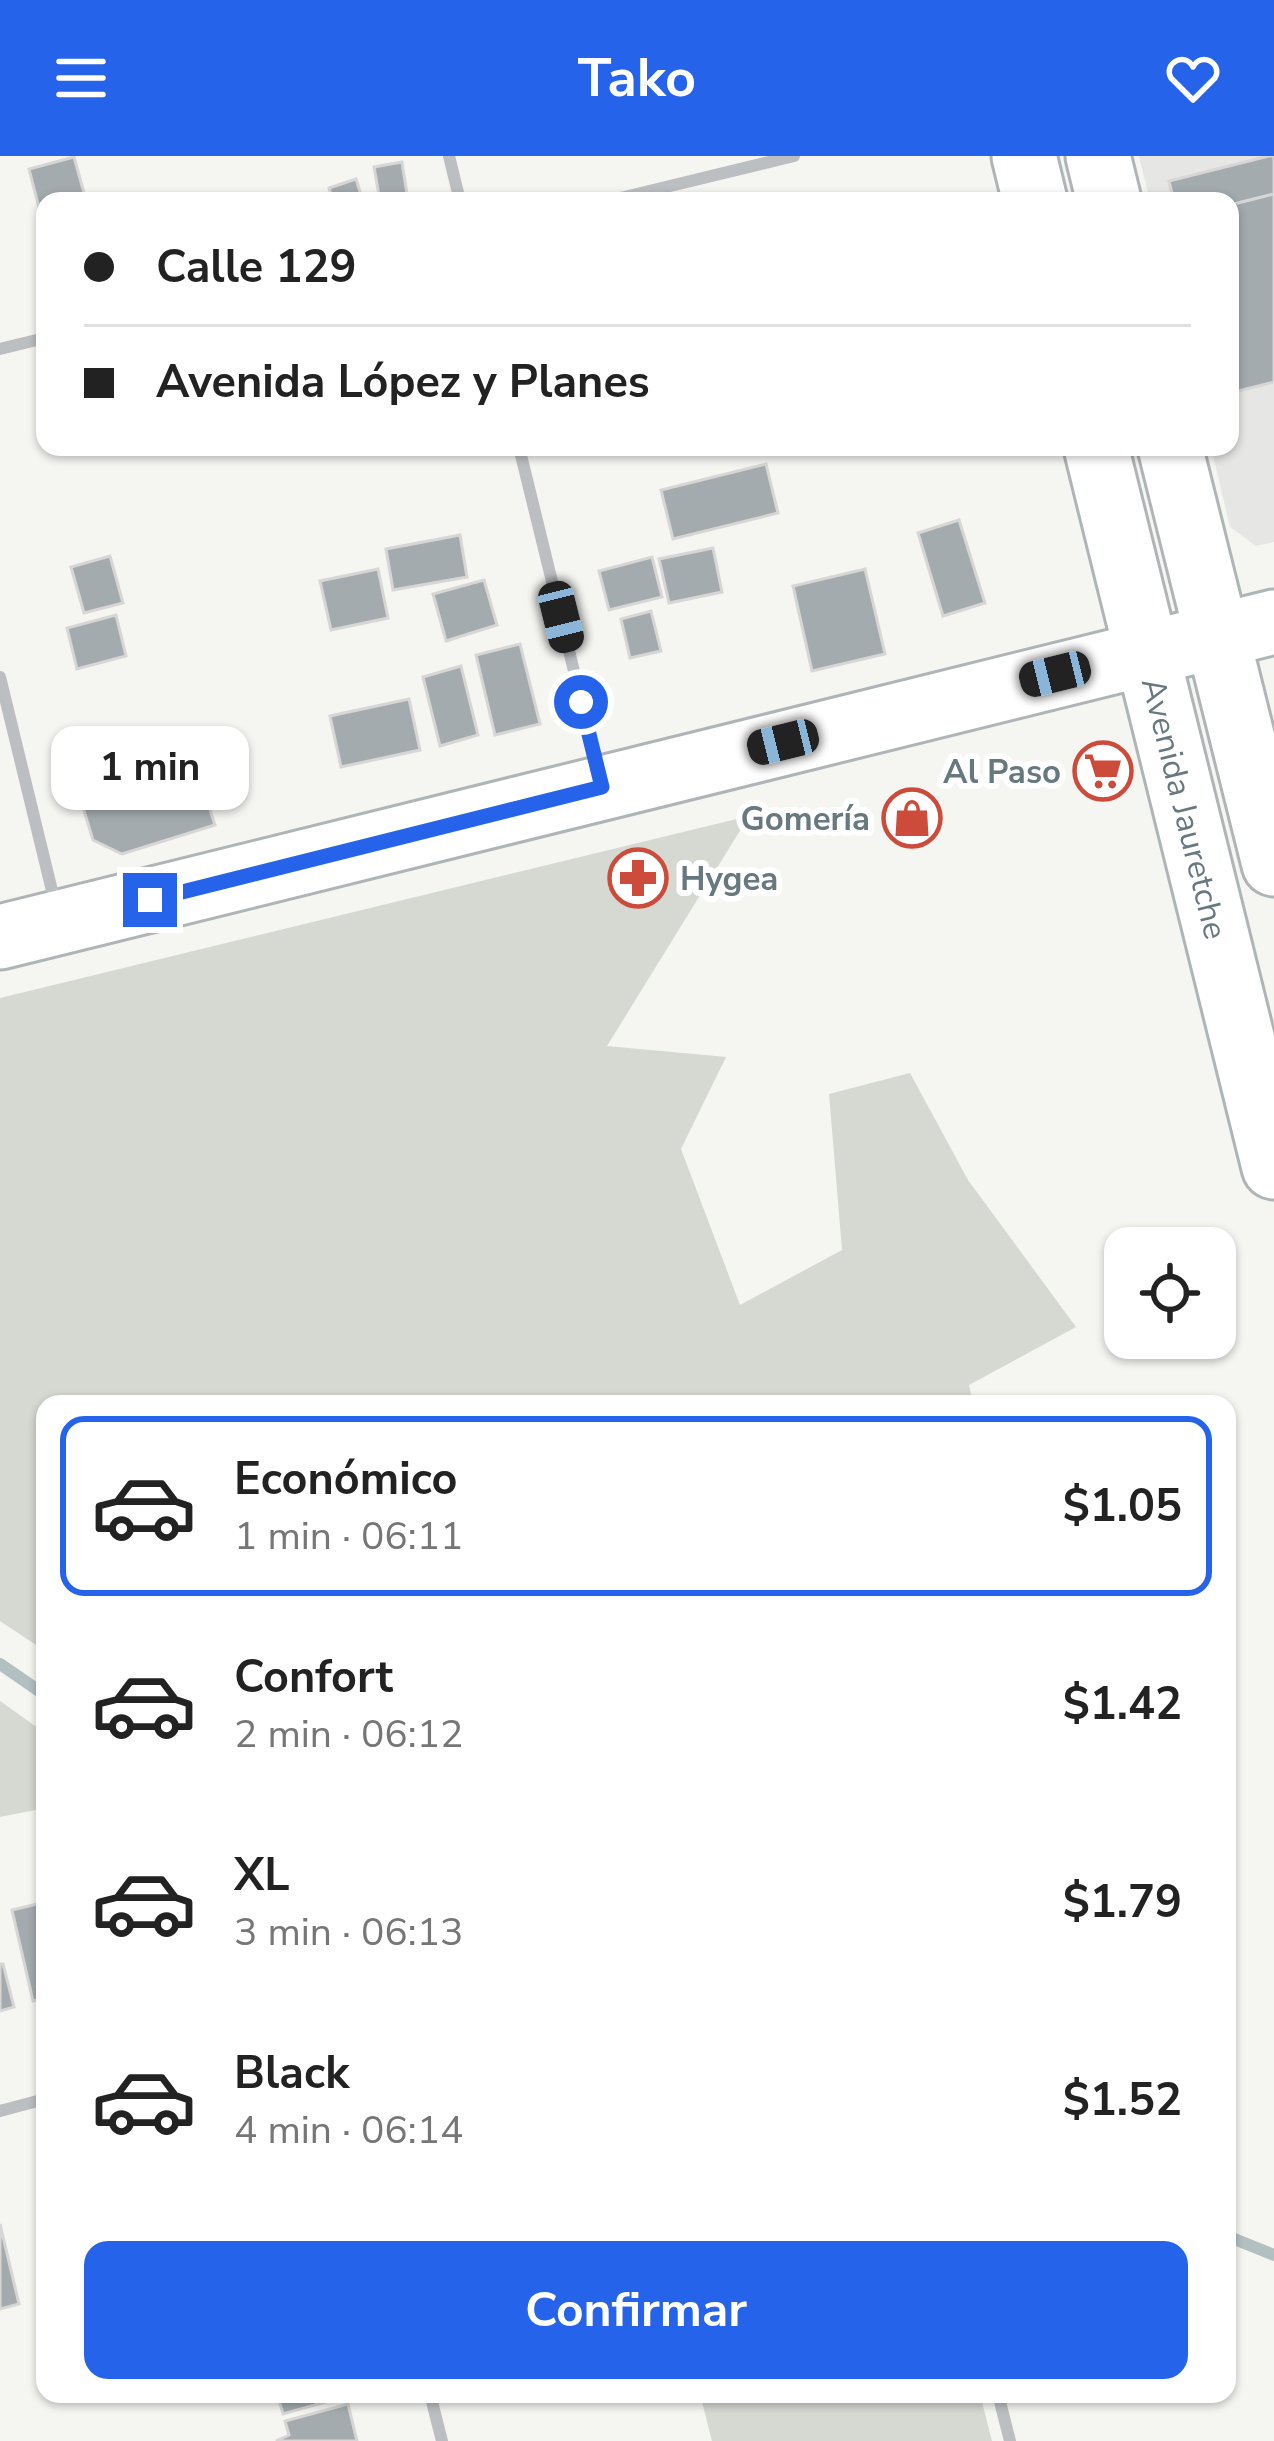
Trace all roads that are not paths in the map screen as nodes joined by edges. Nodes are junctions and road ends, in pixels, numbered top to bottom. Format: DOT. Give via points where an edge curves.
graph roads {
  1 [pos="449,156"];
  2 [pos="794,156"];
  3 [pos="1024,156"];
  4 [pos="1098,156"];
  5 [pos="458,192"];
  6 [pos="645,192"];
  7 [pos="1033,192"];
  8 [pos="1107,192"];
  9 [pos="36,340"];
  10 [pos="0,349"];
  11 [pos="521,456"];
  12 [pos="1098,456"];
  13 [pos="1174,456"];
  14 [pos="1246,628"];
  15 [pos="1146,651"];
  16 [pos="0,677"];
  17 [pos="602,787"];
  18 [pos="1274,864"];
  19 [pos="60,922"];
  20 [pos="0,937"];
  21 [pos="1274,1167"];
  22 [pos="36,2101"];
  23 [pos="0,2111"];
  24 [pos="432,2403"];
  25 [pos="1000,2403"];
  26 [pos="442,2441"];
  27 [pos="1010,2441"];
  1 -- 5 [label="street"];
  2 -- 6 [label="street"];
  3 -- 7 [label="main road"];
  4 -- 8 [label="main road"];
  9 -- 10 [label="street"];
  11 -- 17 [label="street"];
  12 -- 15 [label="main road, Avenida Jauretche"];
  13 -- 14 [label="main road"];
  14 -- 15 [label="main road"];
  14 -- 18 [label="main road"];
  15 -- 17 [label="main road"];
  15 -- 21 [label="main road, Avenida Jauretche"];
  16 -- 19 [label="street"];
  17 -- 19 [label="main road"];
  19 -- 20 [label="main road"];
  22 -- 23 [label="street"];
  24 -- 26 [label="street"];
  25 -- 27 [label="street"];
}
